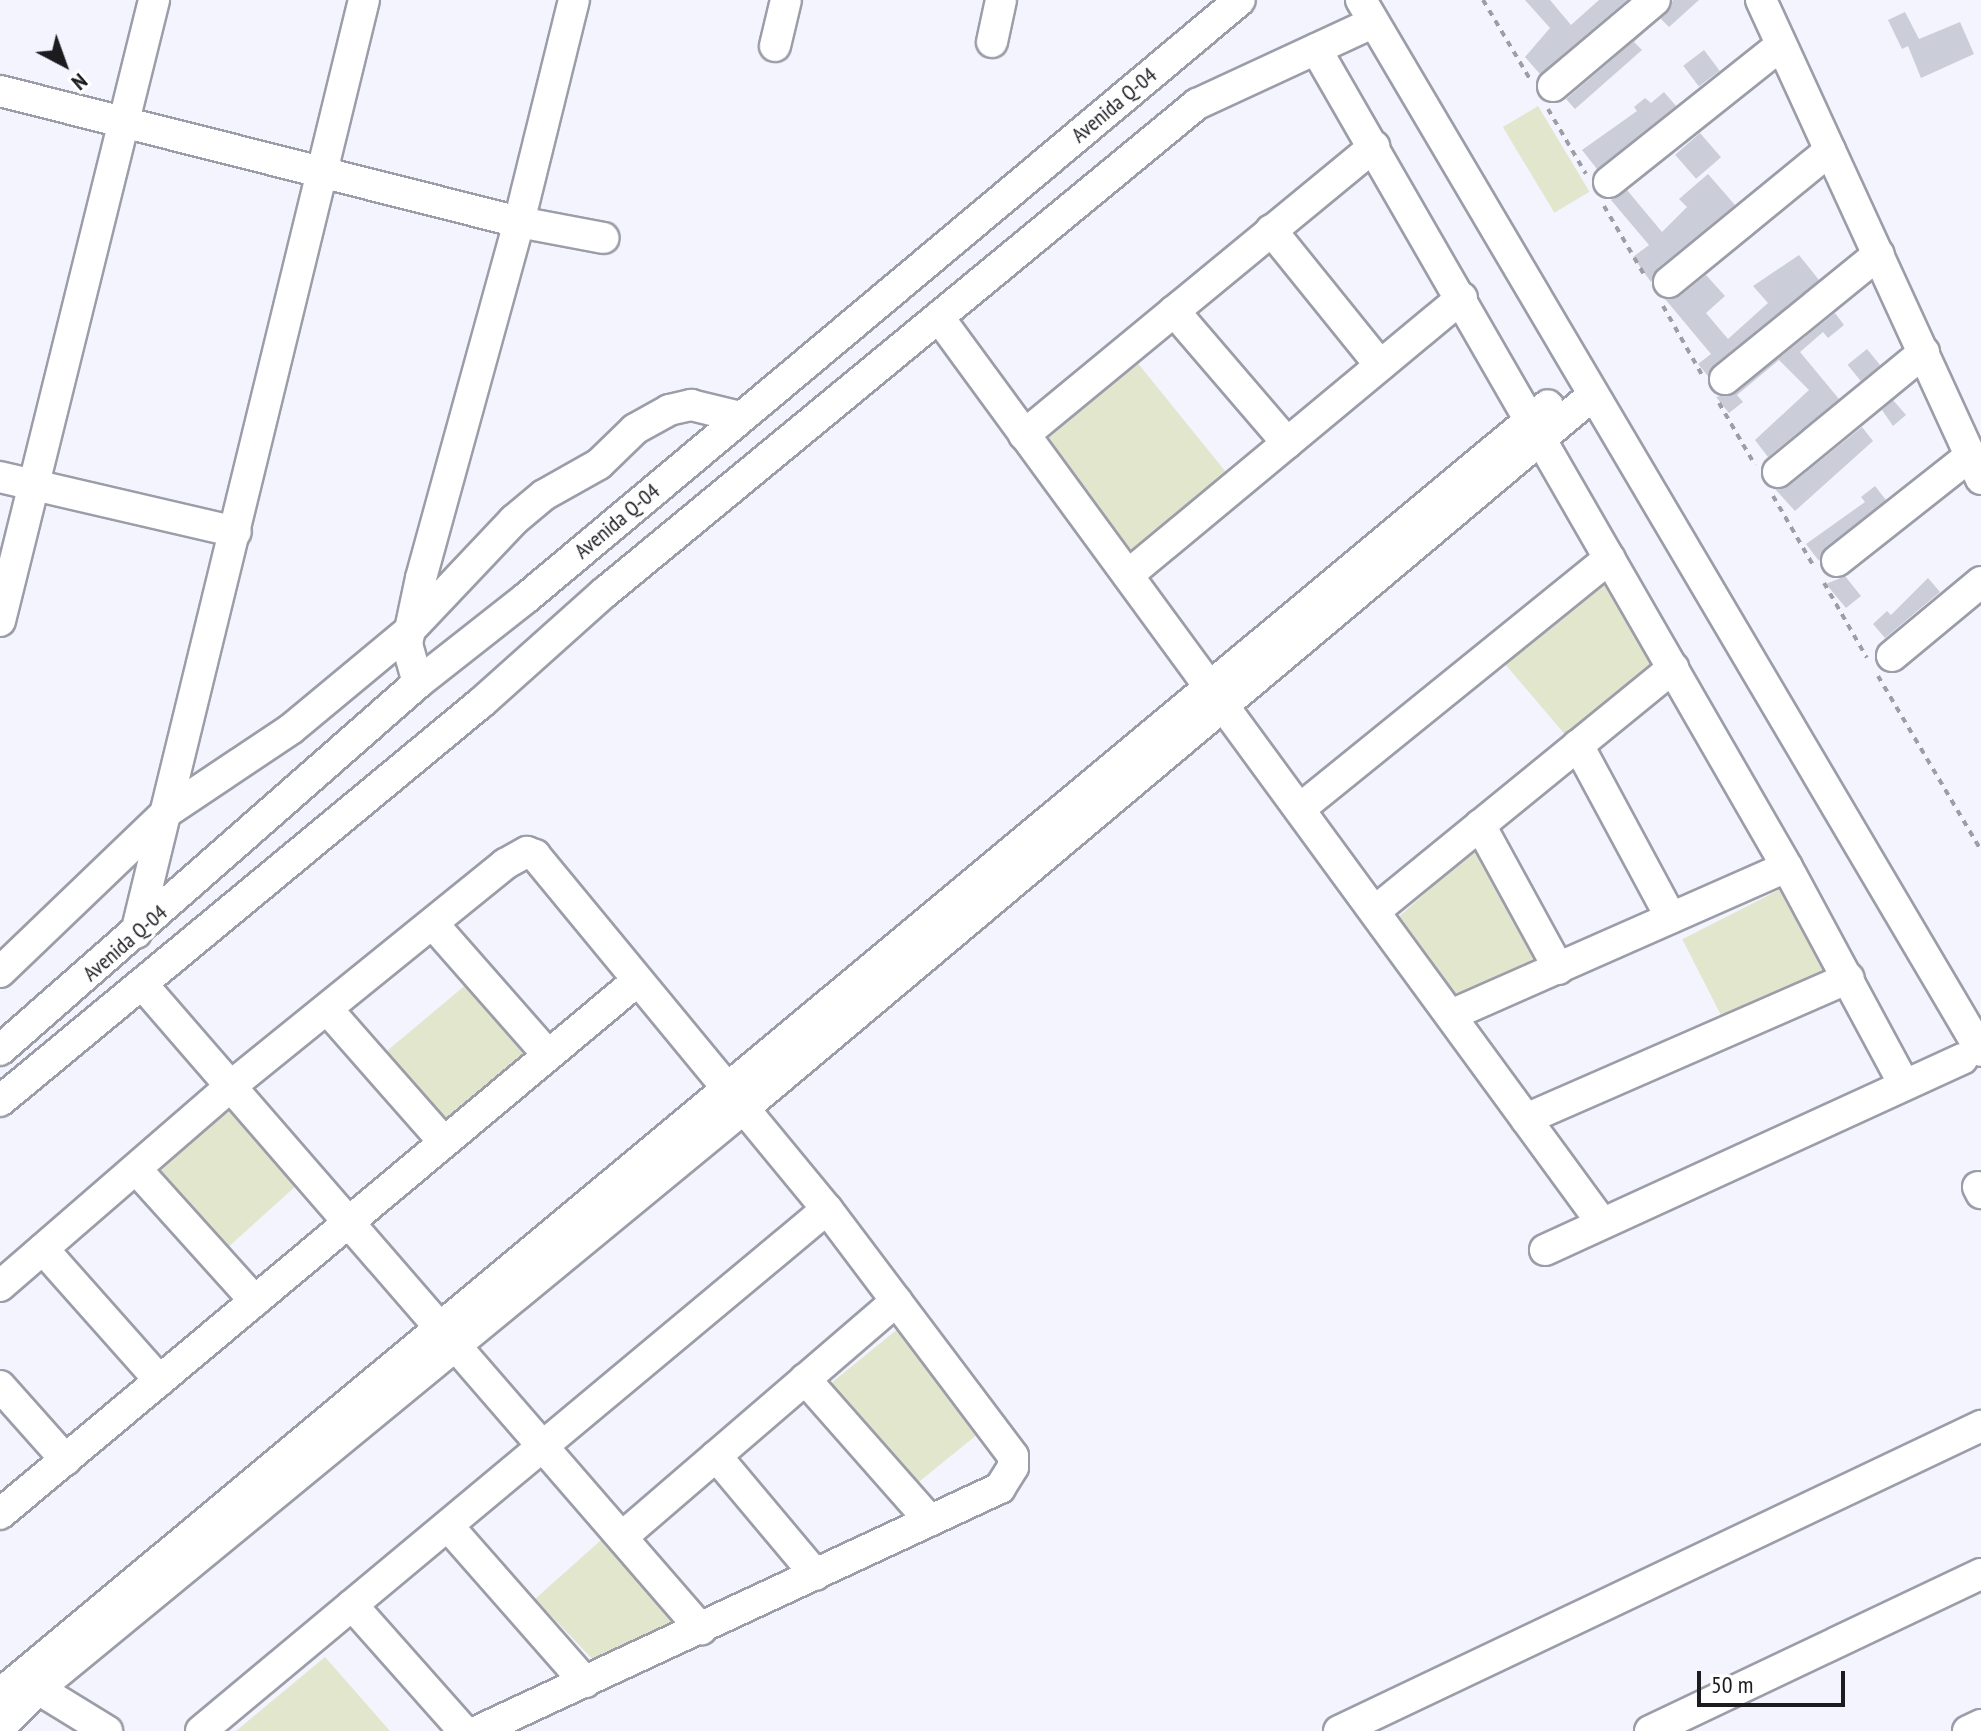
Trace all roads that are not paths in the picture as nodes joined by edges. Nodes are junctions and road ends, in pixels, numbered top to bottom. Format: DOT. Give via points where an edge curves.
graph roads {
  1 [pos="154,0"];
  2 [pos="364,0"];
  3 [pos="574,0"];
  4 [pos="786,0"];
  5 [pos="1001,0"];
  6 [pos="1240,0"];
  7 [pos="1655,0"];
  8 [pos="1761,0"];
  9 [pos="1364,13"];
  10 [pos="992,42"];
  11 [pos="1781,45"];
  12 [pos="775,46"];
  13 [pos="1316,49"];
  14 [pos="0,91"];
  15 [pos="1543,91"];
  16 [pos="124,122"];
  17 [pos="1374,146"];
  18 [pos="1830,150"];
  19 [pos="326,171"];
  20 [pos="1599,187"];
  21 [pos="519,222"];
  22 [pos="1271,230"];
  23 [pos="604,238"];
  24 [pos="1879,254"];
  25 [pos="1669,282"];
  26 [pos="1462,298"];
  27 [pos="1174,311"];
  28 [pos="940,319"];
  29 [pos="1924,352"];
  30 [pos="1380,365"];
  31 [pos="1725,379"];
  32 [pos="1581,391"];
  33 [pos="740,417"];
  34 [pos="1537,428"];
  35 [pos="1024,435"];
  36 [pos="1287,443"];
  37 [pos="1976,467"];
  38 [pos="1768,476"];
  39 [pos="0,477"];
  40 [pos="34,485"];
  41 [pos="236,532"];
  42 [pos="1610,558"];
  43 [pos="1837,561"];
  44 [pos="1128,575"];
  45 [pos="1981,582"];
  46 [pos="0,621"];
  47 [pos="409,631"];
  48 [pos="1892,656"];
  49 [pos="1673,668"];
  50 [pos="418,683"];
  51 [pos="1217,694"];
  52 [pos="1578,745"];
  53 [pos="1301,808"];
  54 [pos="167,812"];
  55 [pos="1480,825"];
  56 [pos="1787,867"];
  57 [pos="1375,911"];
  58 [pos="1671,918"];
  59 [pos="433,924"];
  60 [pos="136,933"];
  61 [pos="1559,969"];
  62 [pos="0,972"];
  63 [pos="1848,978"];
  64 [pos="637,981"];
  65 [pos="142,984"];
  66 [pos="328,1010"];
  67 [pos="1451,1015"];
  68 [pos="0,1050"];
  69 [pos="548,1055"];
  70 [pos="1971,1055"];
  71 [pos="1904,1084"];
  72 [pos="231,1086"];
  73 [pos="734,1098"];
  74 [pos="0,1101"];
  75 [pos="1526,1119"];
  76 [pos="443,1141"];
  77 [pos="137,1170"];
  78 [pos="827,1209"];
  79 [pos="348,1219"];
  80 [pos="1602,1223"];
  81 [pos="43,1249"];
  82 [pos="1545,1250"];
  83 [pos="0,1286"];
  84 [pos="255,1301"];
  85 [pos="896,1301"];
  86 [pos="449,1334"];
  87 [pos="805,1379"];
  88 [pos="160,1381"];
  89 [pos="0,1386"];
  90 [pos="1981,1426"];
  91 [pos="544,1445"];
  92 [pos="716,1456"];
  93 [pos="66,1460"];
  94 [pos="0,1514"];
  95 [pos="930,1521"];
  96 [pos="448,1526"];
  97 [pos="622,1537"];
  98 [pos="1981,1574"];
  99 [pos="816,1575"];
  100 [pos="352,1605"];
  101 [pos="701,1629"];
  102 [pos="14,1681"];
  103 [pos="585,1682"];
  104 [pos="1981,1725"];
  105 [pos="0,1727"];
  106 [pos="107,1731"];
  107 [pos="201,1731"];
  108 [pos="464,1731"];
  109 [pos="478,1731"];
  110 [pos="1339,1731"];
  111 [pos="1650,1731"];
  112 [pos="1968,1731"];
  1 -- 16 [label="street"];
  2 -- 19 [label="street"];
  3 -- 21 [label="street"];
  4 -- 12 [label="street"];
  5 -- 10 [label="street"];
  6 -- 33 [label="street, Avenida Q-04"];
  7 -- 15 [label="street"];
  8 -- 11 [label="street"];
  9 -- 13 [label="street"];
  9 -- 70 [label="street"];
  11 -- 18 [label="street"];
  11 -- 20 [label="street"];
  13 -- 17 [label="street"];
  13 -- 28 [label="street" via="1197,104"];
  14 -- 16 [label="street"];
  16 -- 19 [label="street"];
  16 -- 40 [label="street"];
  17 -- 22 [label="street"];
  17 -- 26 [label="street"];
  18 -- 24 [label="street"];
  18 -- 25 [label="street"];
  19 -- 21 [label="street"];
  19 -- 41 [label="street"];
  21 -- 23 [label="street"];
  21 -- 47 [label="street"];
  22 -- 27 [label="street"];
  22 -- 30 [label="street"];
  24 -- 29 [label="street"];
  24 -- 31 [label="street"];
  26 -- 30 [label="street"];
  26 -- 34 [label="street"];
  27 -- 35 [label="street"];
  27 -- 36 [label="street"];
  28 -- 35 [label="street"];
  28 -- 65 [label="street" via="604,593 471,711"];
  29 -- 37 [label="street"];
  29 -- 38 [label="street"];
  30 -- 36 [label="street"];
  32 -- 34 [label="street"];
  33 -- 47 [label="street" via="691,405 635,429 599,464 514,520"];
  33 -- 50 [label="street, Avenida Q-04"];
  34 -- 42 [label="street"];
  34 -- 51 [label="street"];
  35 -- 44 [label="street"];
  36 -- 44 [label="street"];
  37 -- 43 [label="street"];
  39 -- 40 [label="street"];
  40 -- 41 [label="street"];
  40 -- 46 [label="street"];
  41 -- 54 [label="street"];
  42 -- 49 [label="street"];
  42 -- 53 [label="street"];
  44 -- 51 [label="street"];
  45 -- 48 [label="street"];
  47 -- 50 [label="street" via="409,664"];
  47 -- 54 [label="street" via="291,729"];
  49 -- 52 [label="street"];
  49 -- 56 [label="street"];
  50 -- 60 [label="street, Avenida Q-04"];
  51 -- 53 [label="street"];
  51 -- 73 [label="street" via="1131,779 839,1022"];
  52 -- 55 [label="street"];
  52 -- 58 [label="street"];
  53 -- 57 [label="street"];
  54 -- 60 [label="street"];
  54 -- 62 [label="street"];
  55 -- 57 [label="street"];
  55 -- 61 [label="street"];
  56 -- 58 [label="street"];
  56 -- 63 [label="street"];
  57 -- 67 [label="street"];
  58 -- 61 [label="street"];
  59 -- 64 [label="street" via="527,852"];
  59 -- 66 [label="street"];
  59 -- 69 [label="street"];
  60 -- 68 [label="street, Avenida Q-04"];
  61 -- 67 [label="street"];
  63 -- 71 [label="street"];
  63 -- 75 [label="street"];
  64 -- 69 [label="street"];
  64 -- 73 [label="street"];
  65 -- 72 [label="street"];
  65 -- 74 [label="street"];
  66 -- 72 [label="street"];
  66 -- 76 [label="street"];
  67 -- 75 [label="street"];
  69 -- 76 [label="street"];
  70 -- 71 [label="street"];
  71 -- 80 [label="street"];
  72 -- 77 [label="street"];
  72 -- 79 [label="street"];
  73 -- 78 [label="street"];
  73 -- 86 [label="street"];
  75 -- 80 [label="street"];
  76 -- 79 [label="street"];
  77 -- 81 [label="street"];
  77 -- 84 [label="street"];
  78 -- 85 [label="street"];
  78 -- 91 [label="street"];
  79 -- 84 [label="street"];
  79 -- 86 [label="street"];
  80 -- 82 [label="street"];
  81 -- 83 [label="street"];
  81 -- 88 [label="street"];
  84 -- 88 [label="street"];
  85 -- 87 [label="street"];
  85 -- 95 [label="street" via="1013,1456 1013,1467 1000,1488"];
  86 -- 91 [label="street"];
  86 -- 102 [label="street"];
  87 -- 92 [label="street"];
  87 -- 95 [label="street"];
  88 -- 93 [label="street"];
  89 -- 93 [label="street"];
  90 -- 110 [label="street"];
  91 -- 96 [label="street"];
  91 -- 97 [label="street"];
  92 -- 97 [label="street"];
  92 -- 99 [label="street"];
  93 -- 94 [label="street"];
  95 -- 99 [label="street"];
  96 -- 100 [label="street"];
  96 -- 103 [label="street"];
  97 -- 101 [label="street"];
  98 -- 111 [label="street"];
  99 -- 101 [label="street"];
  100 -- 107 [label="street"];
  100 -- 108 [label="street"];
  101 -- 103 [label="street"];
  102 -- 105 [label="street"];
  102 -- 106 [label="street"];
  103 -- 109 [label="street"];
  104 -- 112 [label="street"];
}
